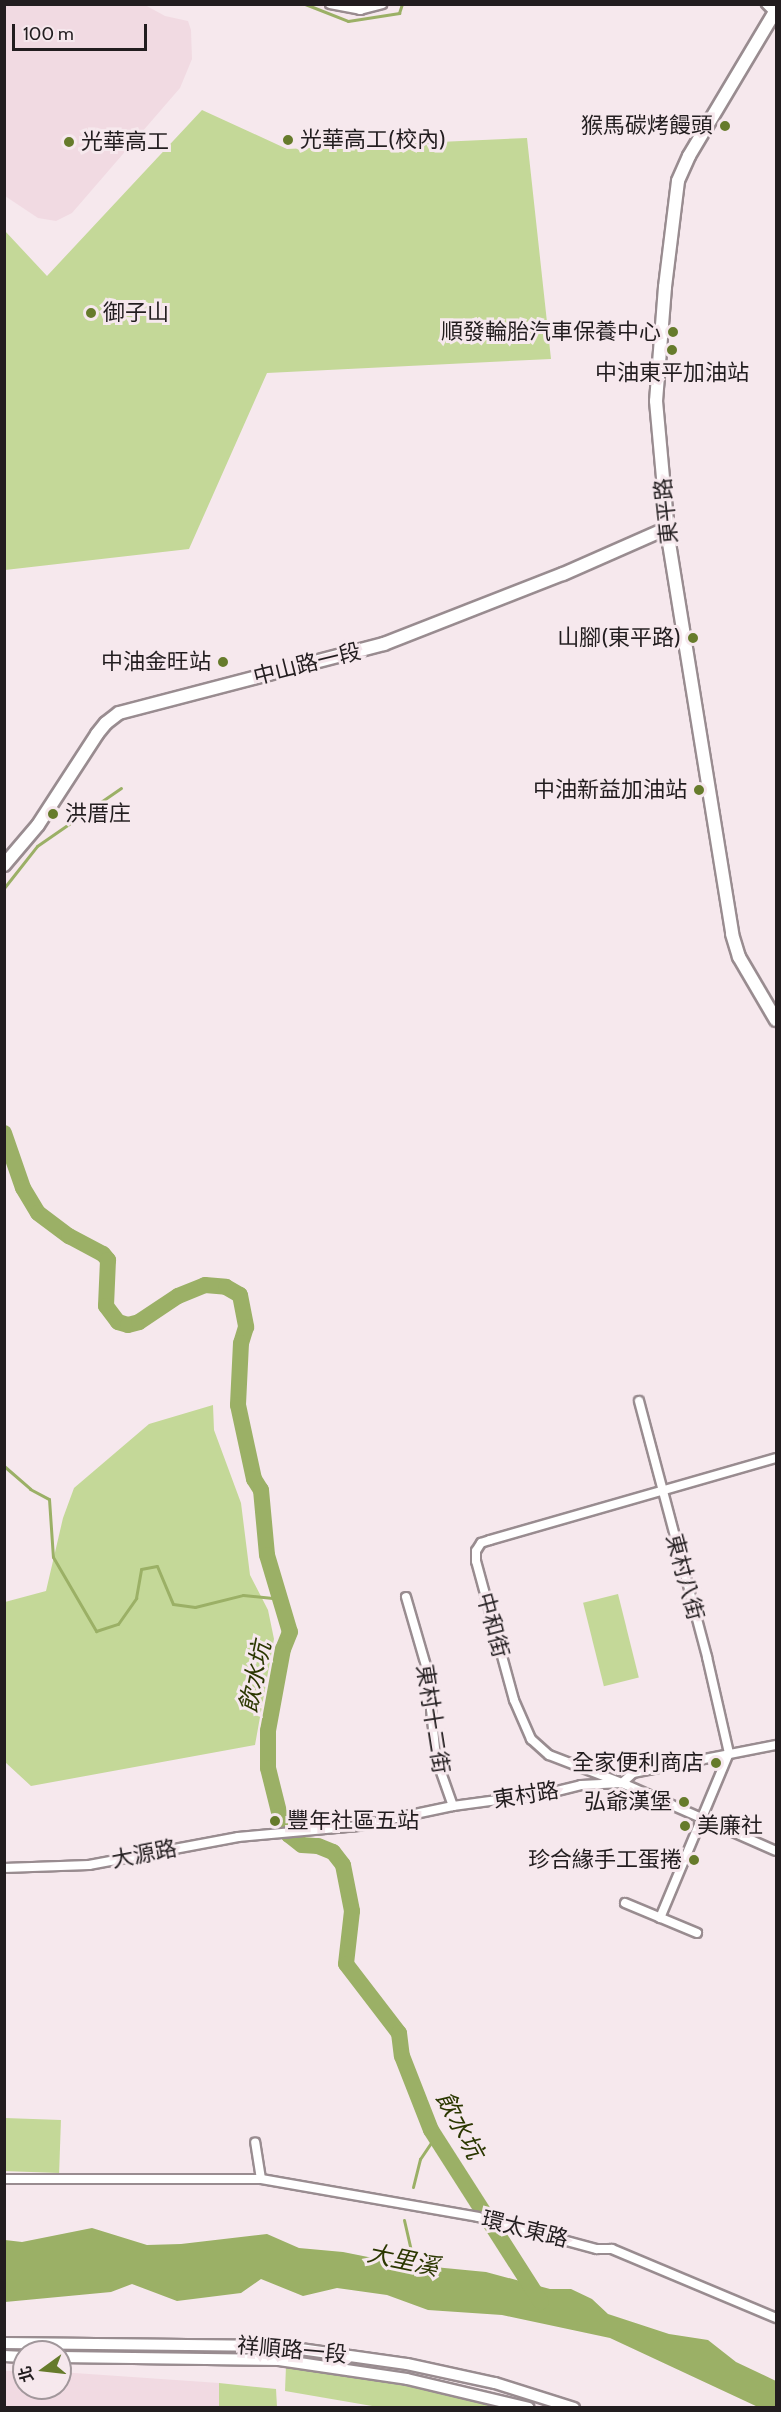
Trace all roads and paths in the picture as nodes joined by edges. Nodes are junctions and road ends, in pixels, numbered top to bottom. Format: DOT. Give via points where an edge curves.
graph roads {
  1 [pos="330,4"];
  2 [pos="382,4"];
  3 [pos="773,10"];
  4 [pos="668,528"];
  5 [pos="4,865"];
  6 [pos="777,1020"];
  7 [pos="639,1401"];
  8 [pos="777,1458"];
  9 [pos="662,1491"];
  10 [pos="406,1597"];
  11 [pos="777,1744"];
  12 [pos="729,1753"];
  13 [pos="622,1783"];
  14 [pos="453,1806"];
  15 [pos="702,1820"];
  16 [pos="308,1832"];
  17 [pos="777,1851"];
  18 [pos="4,1868"];
  19 [pos="625,1903"];
  20 [pos="660,1918"];
  21 [pos="697,1933"];
  22 [pos="255,2142"];
  23 [pos="261,2179"];
  24 [pos="4,2180"];
  25 [pos="777,2318"];
  26 [pos="4,2343"];
  27 [pos="72,2357"];
  28 [pos="528,2408"];
  29 [pos="573,2408"];
  1 -- 2 [label="street" via="360,10"];
  3 -- 4 [label="main road, 東平路" via="689,156 675,192 656,392"];
  4 -- 5 [label="main road, 中山路一段" via="384,645 119,713 97,734 38,825"];
  4 -- 6 [label="main road, 東平路" via="732,934 739,957"];
  7 -- 9 [label="street, 東村八街"];
  8 -- 9 [label="street, 中和街"];
  9 -- 12 [label="street, 東村八街"];
  9 -- 13 [label="street, 中和街" via="490,1539 476,1551 514,1700 531,1739 549,1755"];
  10 -- 14 [label="street, 東村十二街" via="431,1683 436,1758"];
  11 -- 12 [label="street, 東村路"];
  12 -- 13 [label="street, 東村路" via="633,1773"];
  12 -- 15 [label="street"];
  13 -- 14 [label="street, 東村路" via="581,1785"];
  13 -- 15 [label="street, 中和街"];
  14 -- 16 [label="street, 東村路"];
  15 -- 17 [label="street, 中和街"];
  15 -- 20 [label="street"];
  16 -- 18 [label="street, 大源路" via="238,1837 89,1864"];
  19 -- 20 [label="street"];
  20 -- 21 [label="street"];
  22 -- 23 [label="street"];
  23 -- 24 [label="street, 環太東路"];
  23 -- 25 [label="street, 環太東路" via="478,2217 597,2249 612,2249"];
  26 -- 29 [label="street, 祥順路一段" via="279,2346 411,2365 495,2383"];
  27 -- 28 [label="street, 祥順路一段" via="279,2360 407,2379"];
}
